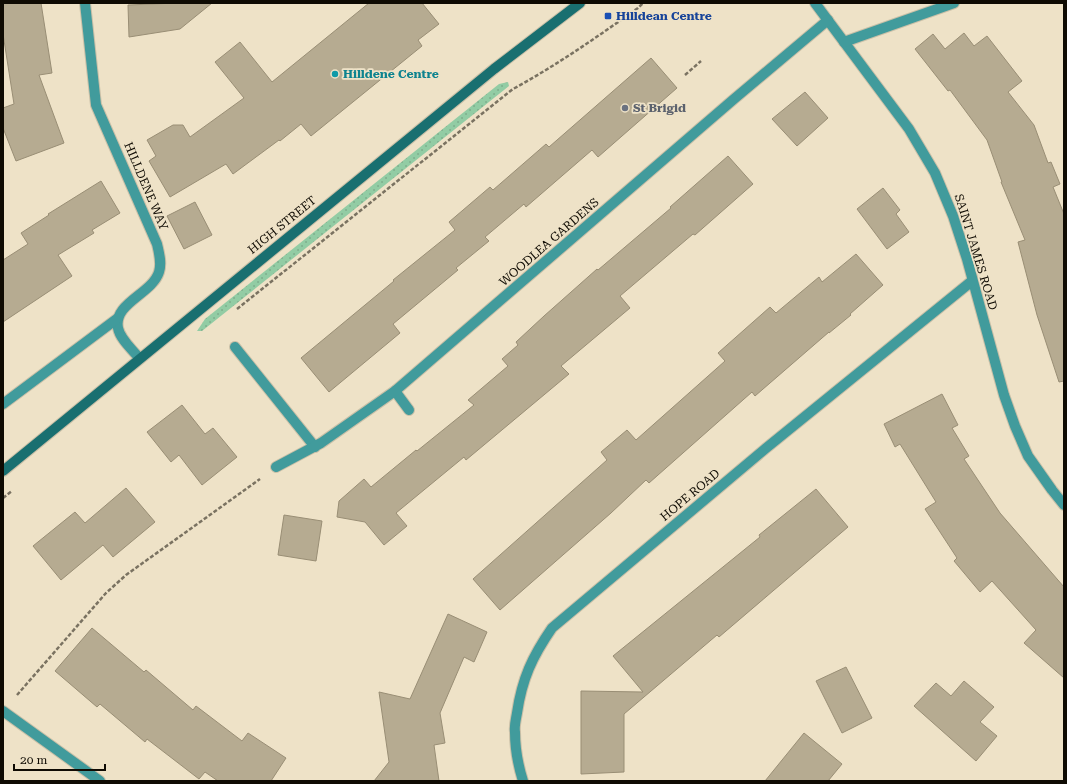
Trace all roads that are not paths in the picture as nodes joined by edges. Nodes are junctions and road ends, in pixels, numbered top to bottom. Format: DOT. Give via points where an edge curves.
graph roads {
  1 [pos="84,3"];
  2 [pos="580,3"];
  3 [pos="815,3"];
  4 [pos="954,3"];
  5 [pos="828,20"];
  6 [pos="844,42"];
  7 [pos="972,281"];
  8 [pos="118,318"];
  9 [pos="236,347"];
  10 [pos="139,358"];
  11 [pos="395,391"];
  12 [pos="3,404"];
  13 [pos="409,410"];
  14 [pos="315,447"];
  15 [pos="276,467"];
  16 [pos="3,471"];
  17 [pos="1064,505"];
  18 [pos="3,711"];
  19 [pos="100,781"];
  20 [pos="522,781"];
  1 -- 8 [label="street, HILLDENE WAY" via="96,105 157,244 160,257 156,280 122,310"];
  2 -- 10 [label="main road, HIGH STREET" via="494,69"];
  3 -- 5 [label="street, SAINT JAMES ROAD"];
  4 -- 6 [label="street"];
  5 -- 6 [label="street, SAINT JAMES ROAD"];
  5 -- 11 [label="street, WOODLEA GARDENS"];
  6 -- 7 [label="street, SAINT JAMES ROAD" via="910,129 935,173 953,216"];
  7 -- 17 [label="street, SAINT JAMES ROAD" via="1004,395 1028,456"];
  7 -- 20 [label="street, HOPE ROAD" via="765,449 552,628 538,648 519,698 514,731"];
  8 -- 10 [label="street" via="122,337"];
  8 -- 12 [label="street, HILLDENE WAY"];
  9 -- 14 [label="street"];
  10 -- 16 [label="main road, HIGH STREET"];
  11 -- 13 [label="street"];
  11 -- 14 [label="street, WOODLEA GARDENS"];
  14 -- 15 [label="street, WOODLEA GARDENS"];
  18 -- 19 [label="street"];
}
